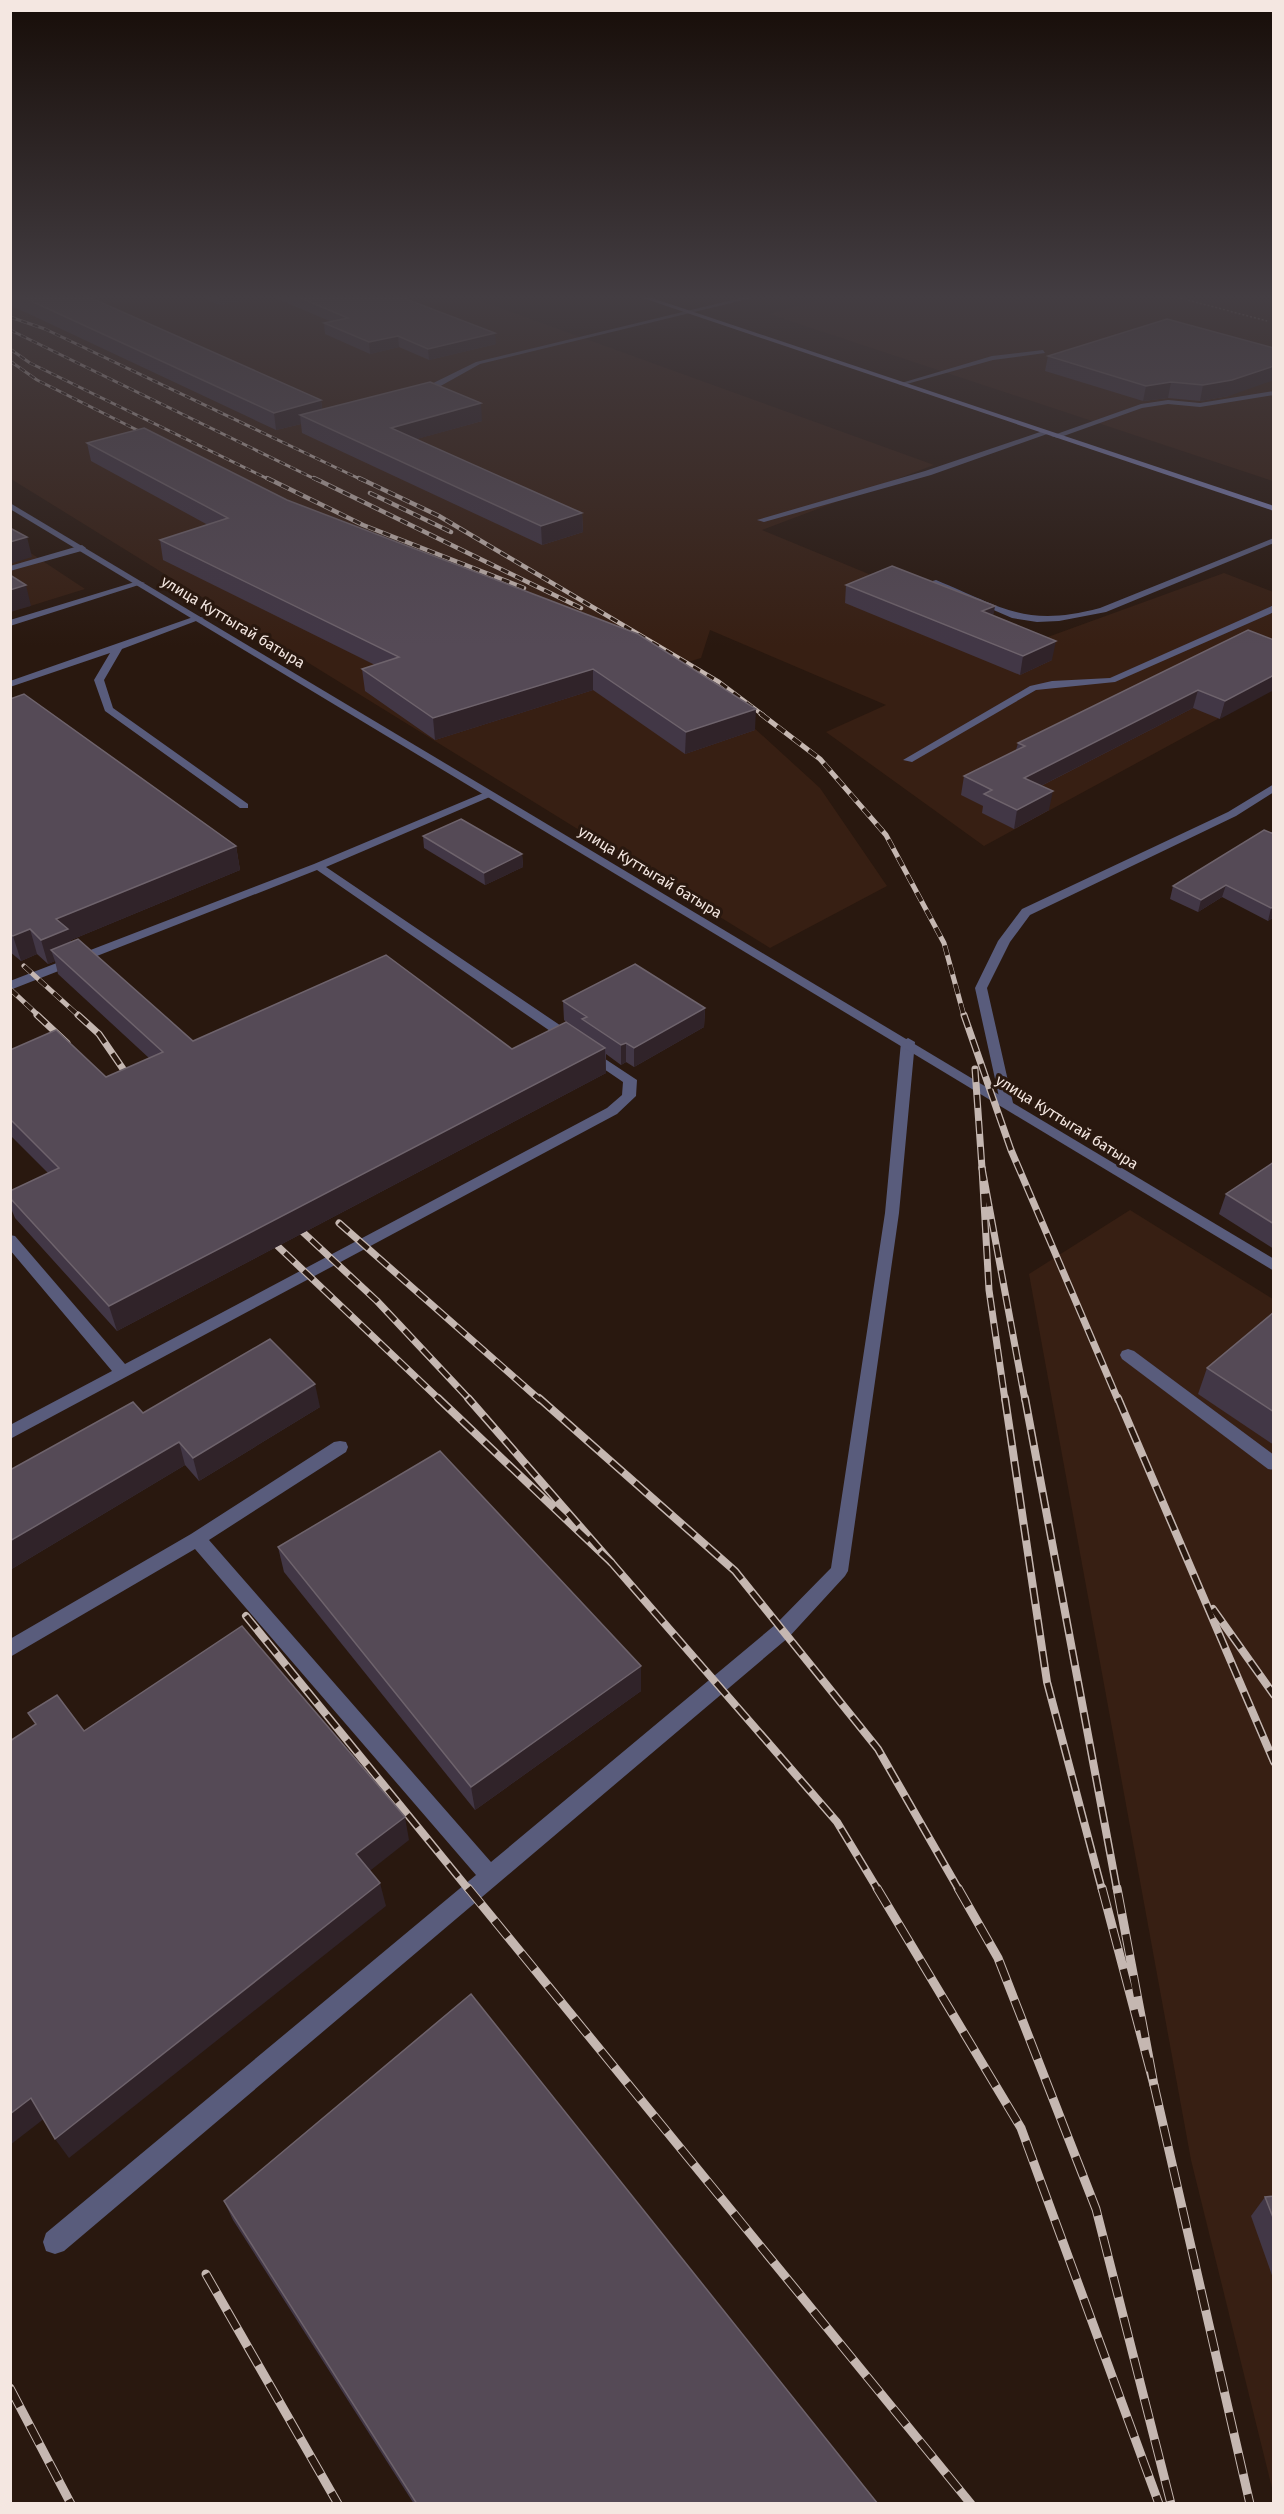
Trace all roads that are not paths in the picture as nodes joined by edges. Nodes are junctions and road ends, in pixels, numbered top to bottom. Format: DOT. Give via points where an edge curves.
graph roads {
  1 [pos="982,411"];
  2 [pos="1126,411"];
  3 [pos="1046,433"];
  4 [pos="1055,436"];
  5 [pos="10,505"];
  6 [pos="1274,509"];
  7 [pos="761,520"];
  8 [pos="1274,540"];
  9 [pos="82,548"];
  10 [pos="10,569"];
  11 [pos="933,582"];
  12 [pos="141,583"];
  13 [pos="1274,608"];
  14 [pos="199,618"];
  15 [pos="10,623"];
  16 [pos="118,647"];
  17 [pos="10,684"];
  18 [pos="909,760"];
  19 [pos="1274,787"];
  20 [pos="488,794"];
  21 [pos="244,806"];
  22 [pos="318,866"];
  23 [pos="10,986"];
  24 [pos="908,1042"];
  25 [pos="1006,1102"];
  26 [pos="10,1240"];
  27 [pos="1274,1266"];
  28 [pos="1128,1355"];
  29 [pos="122,1372"];
  30 [pos="10,1433"];
  31 [pos="340,1447"];
  32 [pos="1274,1464"];
  33 [pos="197,1539"];
  34 [pos="10,1649"];
  35 [pos="490,1876"];
  36 [pos="55,2242"];
  1 -- 3 [label="main road"];
  2 -- 4 [label="street"];
  3 -- 4 [label="main road"];
  3 -- 7 [label="street" via="928,473"];
  4 -- 6 [label="main road"];
  5 -- 9 [label="street, улица Куттыгай батыра"];
  8 -- 11 [label="street" via="1103,610 1075,617 1014,616"];
  9 -- 10 [label="street"];
  9 -- 12 [label="street, улица Куттыгай батыра"];
  12 -- 14 [label="street, улица Куттыгай батыра"];
  12 -- 15 [label="street"];
  13 -- 18 [label="street" via="1112,680 1033,688"];
  14 -- 16 [label="street"];
  14 -- 20 [label="street, улица Куттыгай батыра"];
  16 -- 17 [label="street"];
  16 -- 21 [label="street" via="99,680 109,708"];
  19 -- 25 [label="street" via="1233,814 1026,912 1004,941 981,988"];
  20 -- 22 [label="street"];
  20 -- 24 [label="street, улица Куттыгай батыра"];
  22 -- 23 [label="street"];
  22 -- 29 [label="street" via="630,1080 629,1096 612,1111"];
  24 -- 25 [label="street, улица Куттыгай батыра"];
  24 -- 35 [label="street" via="892,1213 839,1571 782,1631"];
  25 -- 27 [label="street, улица Куттыгай батыра"];
  26 -- 29 [label="street"];
  28 -- 32 [label="street"];
  29 -- 30 [label="street"];
  31 -- 33 [label="street"];
  33 -- 34 [label="street"];
  33 -- 35 [label="street"];
  35 -- 36 [label="street"];
}
